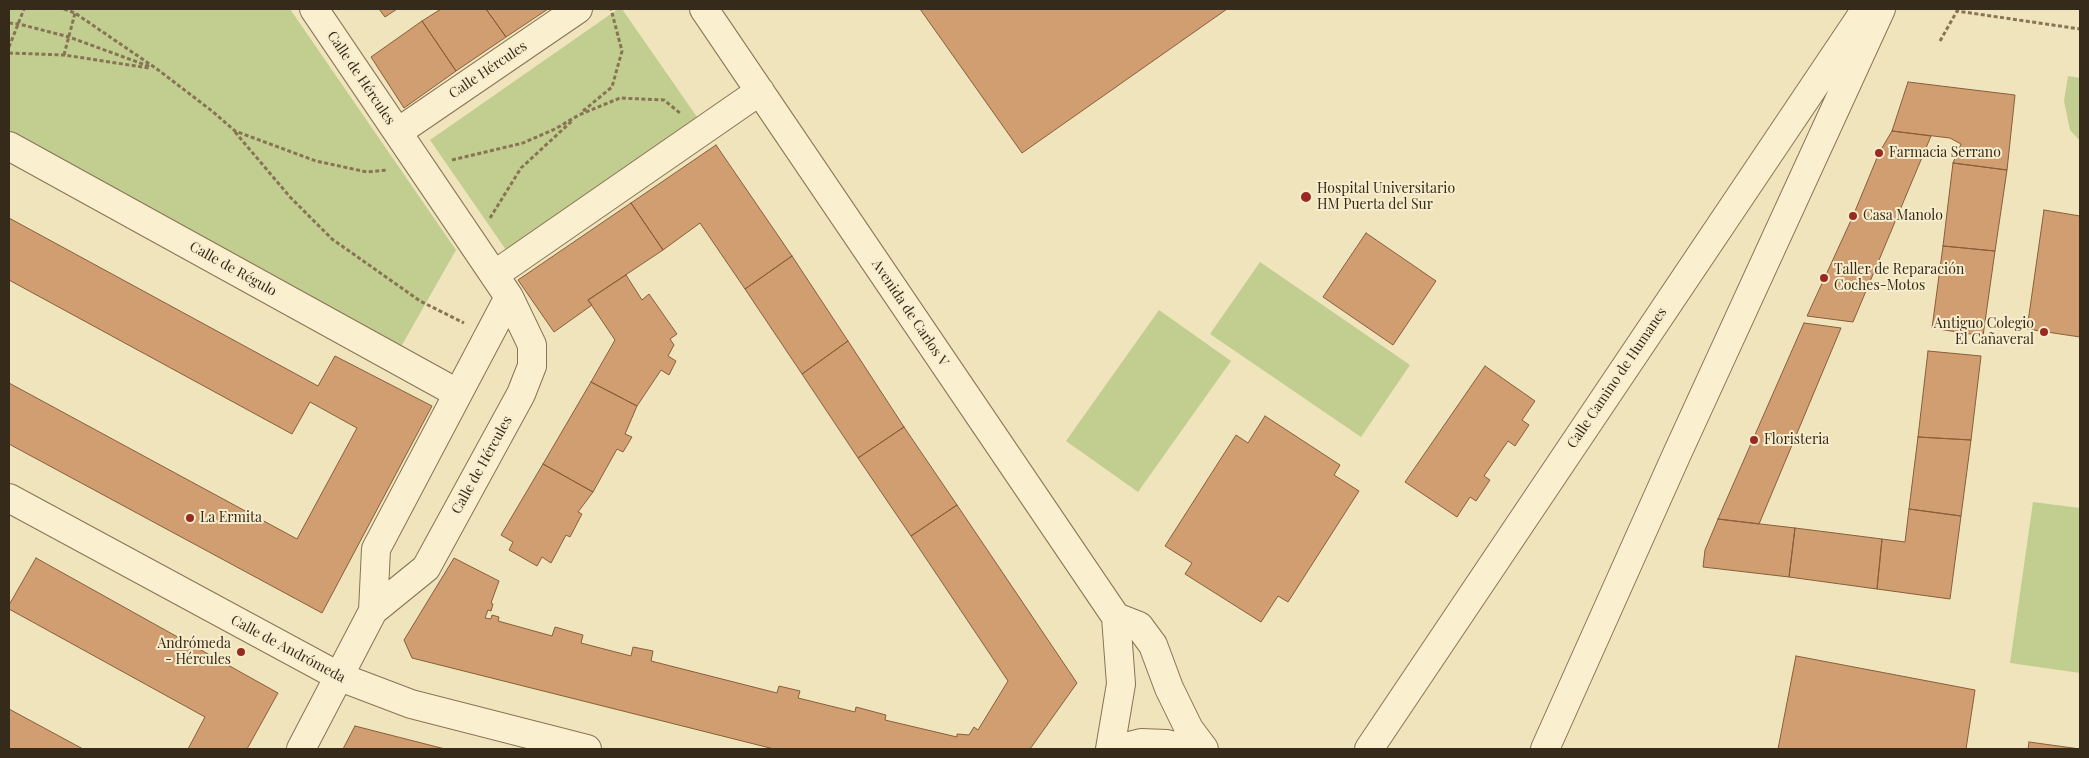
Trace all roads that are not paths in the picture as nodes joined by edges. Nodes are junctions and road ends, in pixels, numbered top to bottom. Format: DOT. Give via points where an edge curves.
graph roads {
  1 [pos="314,9"];
  2 [pos="578,9"];
  3 [pos="704,9"];
  4 [pos="1866,9"];
  5 [pos="1881,9"];
  6 [pos="760,91"];
  7 [pos="398,132"];
  8 [pos="9,146"];
  9 [pos="502,286"];
  10 [pos="457,393"];
  11 [pos="9,498"];
  12 [pos="373,611"];
  13 [pos="1116,617"];
  14 [pos="340,678"];
  15 [pos="301,749"];
  16 [pos="587,749"];
  17 [pos="1110,749"];
  18 [pos="1117,749"];
  19 [pos="1187,749"];
  20 [pos="1204,749"];
  21 [pos="1369,749"];
  22 [pos="1545,749"];
  1 -- 7 [label="street, Calle de Hércules"];
  2 -- 7 [label="street, Calle Hércules"];
  3 -- 6 [label="street, Avenida de Carlos V"];
  4 -- 21 [label="street, Calle Camino de Humanes"];
  5 -- 22 [label="street"];
  6 -- 9 [label="street" via="698,134"];
  6 -- 13 [label="street, Avenida de Carlos V"];
  7 -- 9 [label="street, Calle de Hércules"];
  8 -- 10 [label="street, Calle de Régulo"];
  9 -- 10 [label="street, Calle de Hércules" via="488,336"];
  9 -- 12 [label="street, Calle de Hércules" via="532,344 532,366 426,568"];
  10 -- 12 [label="street, Calle de Hércules" via="376,549"];
  11 -- 14 [label="street, Calle de Andrómeda"];
  12 -- 14 [label="street, Calle de Hércules"];
  13 -- 17 [label="street, Avenida de Carlos V" via="1121,684"];
  13 -- 20 [label="street" via="1139,626 1153,645 1188,729"];
  14 -- 15 [label="street, Calle de Hércules"];
  14 -- 16 [label="street, Calle de Andrómeda" via="411,704"];
  18 -- 19 [label="street" via="1140,743"];
}
